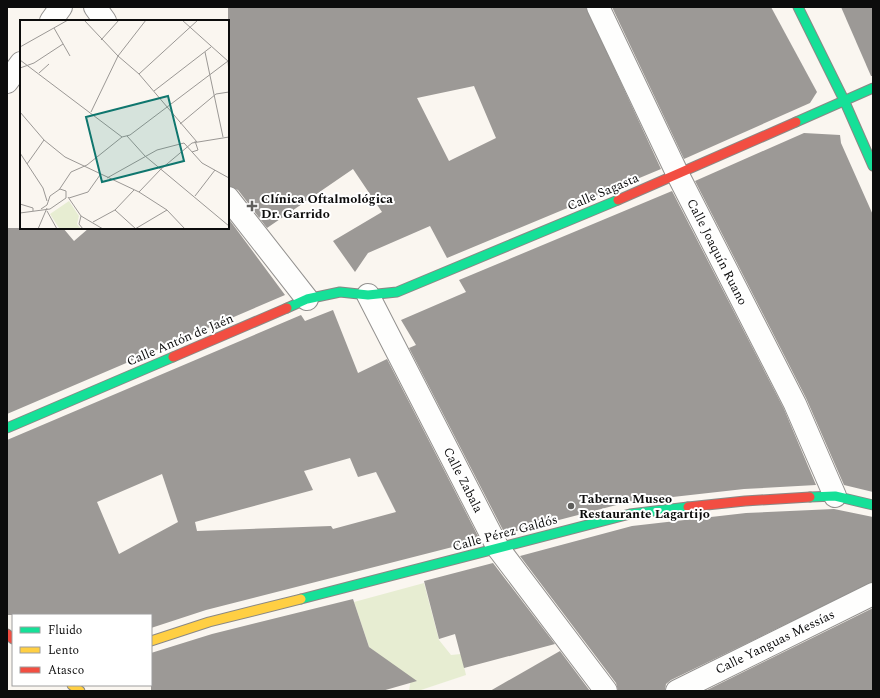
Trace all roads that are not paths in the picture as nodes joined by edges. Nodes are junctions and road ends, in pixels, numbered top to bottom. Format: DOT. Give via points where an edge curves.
graph roads {
  1 [pos="61,7"];
  2 [pos="95,7"];
  3 [pos="598,7"];
  4 [pos="798,7"];
  5 [pos="52,20"];
  6 [pos="104,20"];
  7 [pos="20,64"];
  8 [pos="7,82"];
  9 [pos="873,88"];
  10 [pos="844,100"];
  11 [pos="873,166"];
  12 [pos="678,175"];
  13 [pos="229,199"];
  14 [pos="368,295"];
  15 [pos="307,300"];
  16 [pos="7,428"];
  17 [pos="835,496"];
  18 [pos="873,505"];
  19 [pos="498,548"];
  20 [pos="873,594"];
  21 [pos="152,641"];
  22 [pos="606,691"];
  23 [pos="678,691"];
  1 -- 5 [label="street"];
  2 -- 6 [label="street"];
  3 -- 12 [label="street, Calle Joaquín Ruano"];
  4 -- 10 [label="street"];
  7 -- 8 [label="street"];
  9 -- 10 [label="street, Calle Sagasta"];
  10 -- 11 [label="street"];
  10 -- 12 [label="street, Calle Sagasta"];
  12 -- 14 [label="street, Calle Sagasta" via="396,292"];
  12 -- 17 [label="street, Calle Joaquín Ruano" via="795,404"];
  13 -- 15 [label="street"];
  14 -- 15 [label="street, Calle Antón de Jaén" via="340,292"];
  14 -- 19 [label="street, Calle Zabala"];
  15 -- 16 [label="street, Calle Antón de Jaén"];
  17 -- 18 [label="street, Calle Pérez Galdós"];
  17 -- 19 [label="street, Calle Pérez Galdós" via="745,501 630,514"];
  19 -- 21 [label="street, Calle Pérez Galdós" via="209,622"];
  19 -- 22 [label="street, Calle Zabala"];
  20 -- 23 [label="street, Calle Yanguas Messías"];
}
